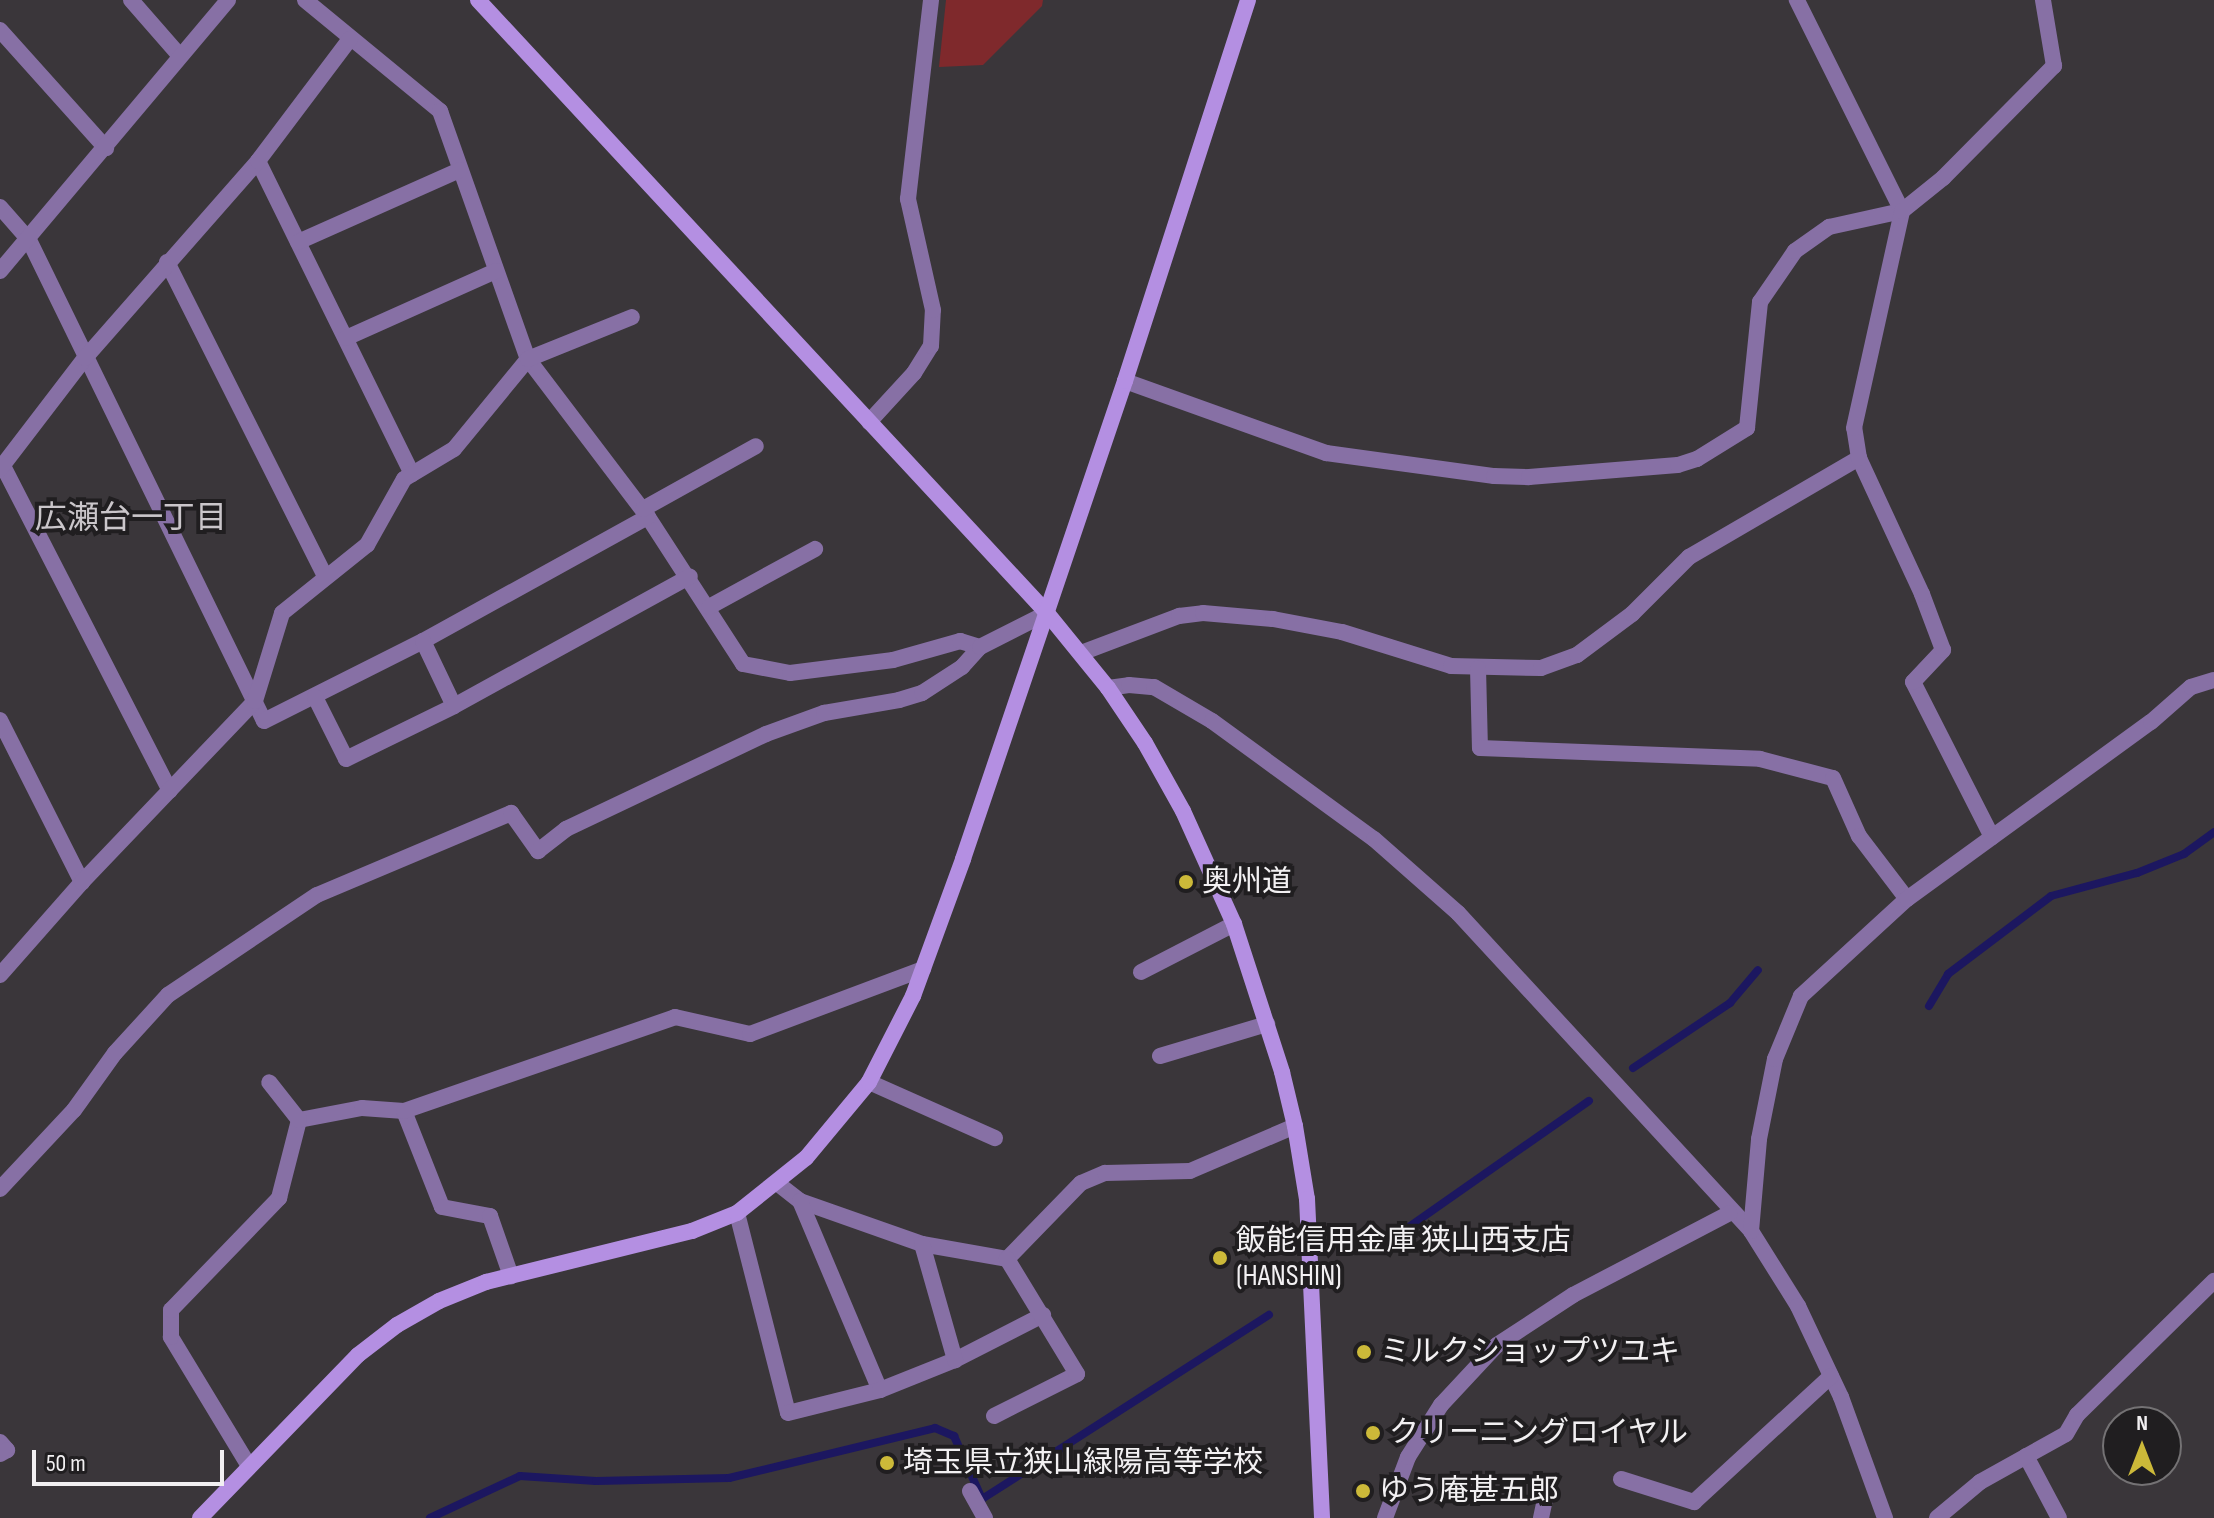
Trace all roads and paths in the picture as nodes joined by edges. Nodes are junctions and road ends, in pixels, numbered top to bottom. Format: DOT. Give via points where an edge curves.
graph roads {
  1 [pos="131,0"];
  2 [pos="228,0"];
  3 [pos="305,0"];
  4 [pos="478,0"];
  5 [pos="931,0"];
  6 [pos="1248,0"];
  7 [pos="1797,0"];
  8 [pos="2043,0"];
  9 [pos="0,30"];
  10 [pos="350,39"];
  11 [pos="180,56"];
  12 [pos="106,148"];
  13 [pos="258,161"];
  14 [pos="460,170"];
  15 [pos="0,207"];
  16 [pos="1902,211"];
  17 [pos="29,240"];
  18 [pos="298,242"];
  19 [pos="167,262"];
  20 [pos="0,271"];
  21 [pos="496,271"];
  22 [pos="632,317"];
  23 [pos="346,338"];
  24 [pos="85,358"];
  25 [pos="528,359"];
  26 [pos="1125,381"];
  27 [pos="869,422"];
  28 [pos="756,446"];
  29 [pos="1859,458"];
  30 [pos="2,467"];
  31 [pos="412,474"];
  32 [pos="646,513"];
  33 [pos="815,549"];
  34 [pos="325,576"];
  35 [pos="690,576"];
  36 [pos="709,607"];
  37 [pos="1047,613"];
  38 [pos="423,641"];
  39 [pos="980,647"];
  40 [pos="1081,653"];
  41 [pos="1478,668"];
  42 [pos="2214,680"];
  43 [pos="1108,688"];
  44 [pos="315,697"];
  45 [pos="255,701"];
  46 [pos="454,706"];
  47 [pos="0,720"];
  48 [pos="170,791"];
  49 [pos="1992,837"];
  50 [pos="82,882"];
  51 [pos="1907,899"];
  52 [pos="1234,924"];
  53 [pos="923,969"];
  54 [pos="1141,972"];
  55 [pos="0,975"];
  56 [pos="1267,1024"];
  57 [pos="1160,1056"];
  58 [pos="269,1082"];
  59 [pos="869,1082"];
  60 [pos="404,1111"];
  61 [pos="299,1120"];
  62 [pos="1295,1126"];
  63 [pos="995,1138"];
  64 [pos="777,1183"];
  65 [pos="0,1189"];
  66 [pos="800,1201"];
  67 [pos="737,1213"];
  68 [pos="1730,1213"];
  69 [pos="1751,1231"];
  70 [pos="922,1244"];
  71 [pos="1007,1259"];
  72 [pos="511,1276"];
  73 [pos="2214,1281"];
  74 [pos="1043,1315"];
  75 [pos="955,1360"];
  76 [pos="1831,1376"];
  77 [pos="880,1390"];
  78 [pos="994,1416"];
  79 [pos="0,1442"];
  80 [pos="0,1454"];
  81 [pos="2026,1456"];
  82 [pos="249,1466"];
  83 [pos="1621,1479"];
  84 [pos="1547,1490"];
  85 [pos="970,1491"];
  86 [pos="200,1518"];
  87 [pos="985,1518"];
  88 [pos="1322,1518"];
  89 [pos="1385,1518"];
  90 [pos="1541,1518"];
  91 [pos="1885,1518"];
  92 [pos="1937,1518"];
  93 [pos="2059,1518"];
  1 -- 11 [label="street"];
  2 -- 11 [label="street"];
  3 -- 10 [label="street"];
  4 -- 27 [label="street"];
  5 -- 27 [label="street" via="908,199 933,310 931,346"];
  6 -- 26 [label="street"];
  7 -- 16 [label="street"];
  8 -- 16 [label="street" via="2054,66 1943,178"];
  9 -- 12 [label="street"];
  10 -- 13 [label="street"];
  10 -- 14 [label="street" via="440,111"];
  11 -- 12 [label="street"];
  12 -- 17 [label="street"];
  13 -- 18 [label="street"];
  13 -- 19 [label="street"];
  14 -- 18 [label="street"];
  14 -- 21 [label="street"];
  15 -- 17 [label="street"];
  16 -- 26 [label="street" via="1829,227 1795,251 1760,302 1747,428 1678,465 1494,476 1326,453"];
  16 -- 29 [label="street" via="1854,428"];
  17 -- 20 [label="street"];
  17 -- 24 [label="street"];
  18 -- 23 [label="street"];
  19 -- 24 [label="street"];
  19 -- 34 [label="street"];
  21 -- 23 [label="street"];
  21 -- 25 [label="street"];
  22 -- 25 [label="street"];
  23 -- 31 [label="street"];
  24 -- 30 [label="street"];
  24 -- 45 [label="street"];
  25 -- 31 [label="street" via="454,449"];
  25 -- 32 [label="street"];
  26 -- 37 [label="street"];
  27 -- 37 [label="street"];
  28 -- 32 [label="street"];
  29 -- 41 [label="street" via="1689,557 1632,614 1577,655 1541,668"];
  29 -- 49 [label="street" via="1943,650 1913,682"];
  30 -- 48 [label="street"];
  31 -- 34 [label="street" via="404,479 367,545"];
  32 -- 35 [label="street"];
  32 -- 38 [label="street"];
  33 -- 36 [label="street"];
  34 -- 45 [label="street" via="282,613"];
  35 -- 36 [label="street"];
  35 -- 46 [label="street"];
  36 -- 39 [label="street" via="743,664 790,673 893,660 960,641"];
  37 -- 39 [label="street"];
  37 -- 40 [label="street"];
  37 -- 53 [label="street"];
  38 -- 44 [label="street"];
  38 -- 46 [label="street"];
  39 -- 65 [label="street" via="962,667 922,693 824,713 766,734 566,829 538,851 511,813 317,895 168,995 115,1053 74,1110"];
  40 -- 41 [label="street" via="1179,616 1203,613 1342,632 1451,666"];
  40 -- 43 [label="street"];
  41 -- 51 [label="street" via="1480,748 1760,759 1833,778 1859,836"];
  42 -- 49 [label="street" via="2191,687"];
  43 -- 52 [label="street" via="1183,811"];
  43 -- 68 [label="street" via="1154,687 1292,776 1374,839 1458,913"];
  44 -- 45 [label="street" via="264,721"];
  44 -- 46 [label="street" via="346,759"];
  45 -- 48 [label="street"];
  47 -- 50 [label="street"];
  48 -- 50 [label="street"];
  49 -- 51 [label="street"];
  50 -- 55 [label="street"];
  51 -- 69 [label="street" via="1801,996 1775,1059 1759,1139"];
  52 -- 54 [label="street"];
  52 -- 56 [label="street"];
  53 -- 59 [label="street"];
  53 -- 60 [label="street" via="750,1034 675,1017"];
  56 -- 57 [label="street"];
  56 -- 62 [label="street"];
  58 -- 61 [label="street"];
  59 -- 63 [label="street"];
  59 -- 64 [label="street" via="828,1134"];
  60 -- 61 [label="street" via="362,1108"];
  60 -- 72 [label="street" via="442,1207 490,1216"];
  61 -- 82 [label="street" via="279,1198 171,1310 171,1337"];
  62 -- 71 [label="street" via="1190,1171 1105,1173 1081,1183"];
  62 -- 88 [label="street" via="1307,1199"];
  64 -- 66 [label="street"];
  64 -- 67 [label="street"];
  66 -- 70 [label="street"];
  66 -- 77 [label="street"];
  67 -- 72 [label="street" via="692,1231"];
  67 -- 77 [label="street" via="788,1413"];
  68 -- 69 [label="street"];
  68 -- 89 [label="street" via="1573,1295 1497,1345 1441,1405 1408,1457"];
  69 -- 76 [label="street" via="1798,1306"];
  70 -- 71 [label="street"];
  70 -- 75 [label="street"];
  71 -- 74 [label="street"];
  72 -- 82 [label="street" via="439,1301 397,1325 358,1355"];
  73 -- 81 [label="street" via="2077,1415 2066,1434"];
  74 -- 75 [label="street"];
  74 -- 78 [label="street" via="1077,1374"];
  75 -- 77 [label="street"];
  76 -- 83 [label="street" via="1694,1502"];
  76 -- 91 [label="street"];
  79 -- 80 [label="street" via="7,1450"];
  81 -- 92 [label="street" via="1980,1482"];
  81 -- 93 [label="street"];
  82 -- 86 [label="street"];
  84 -- 90 [label="street"];
  85 -- 87 [label="street"];
}
